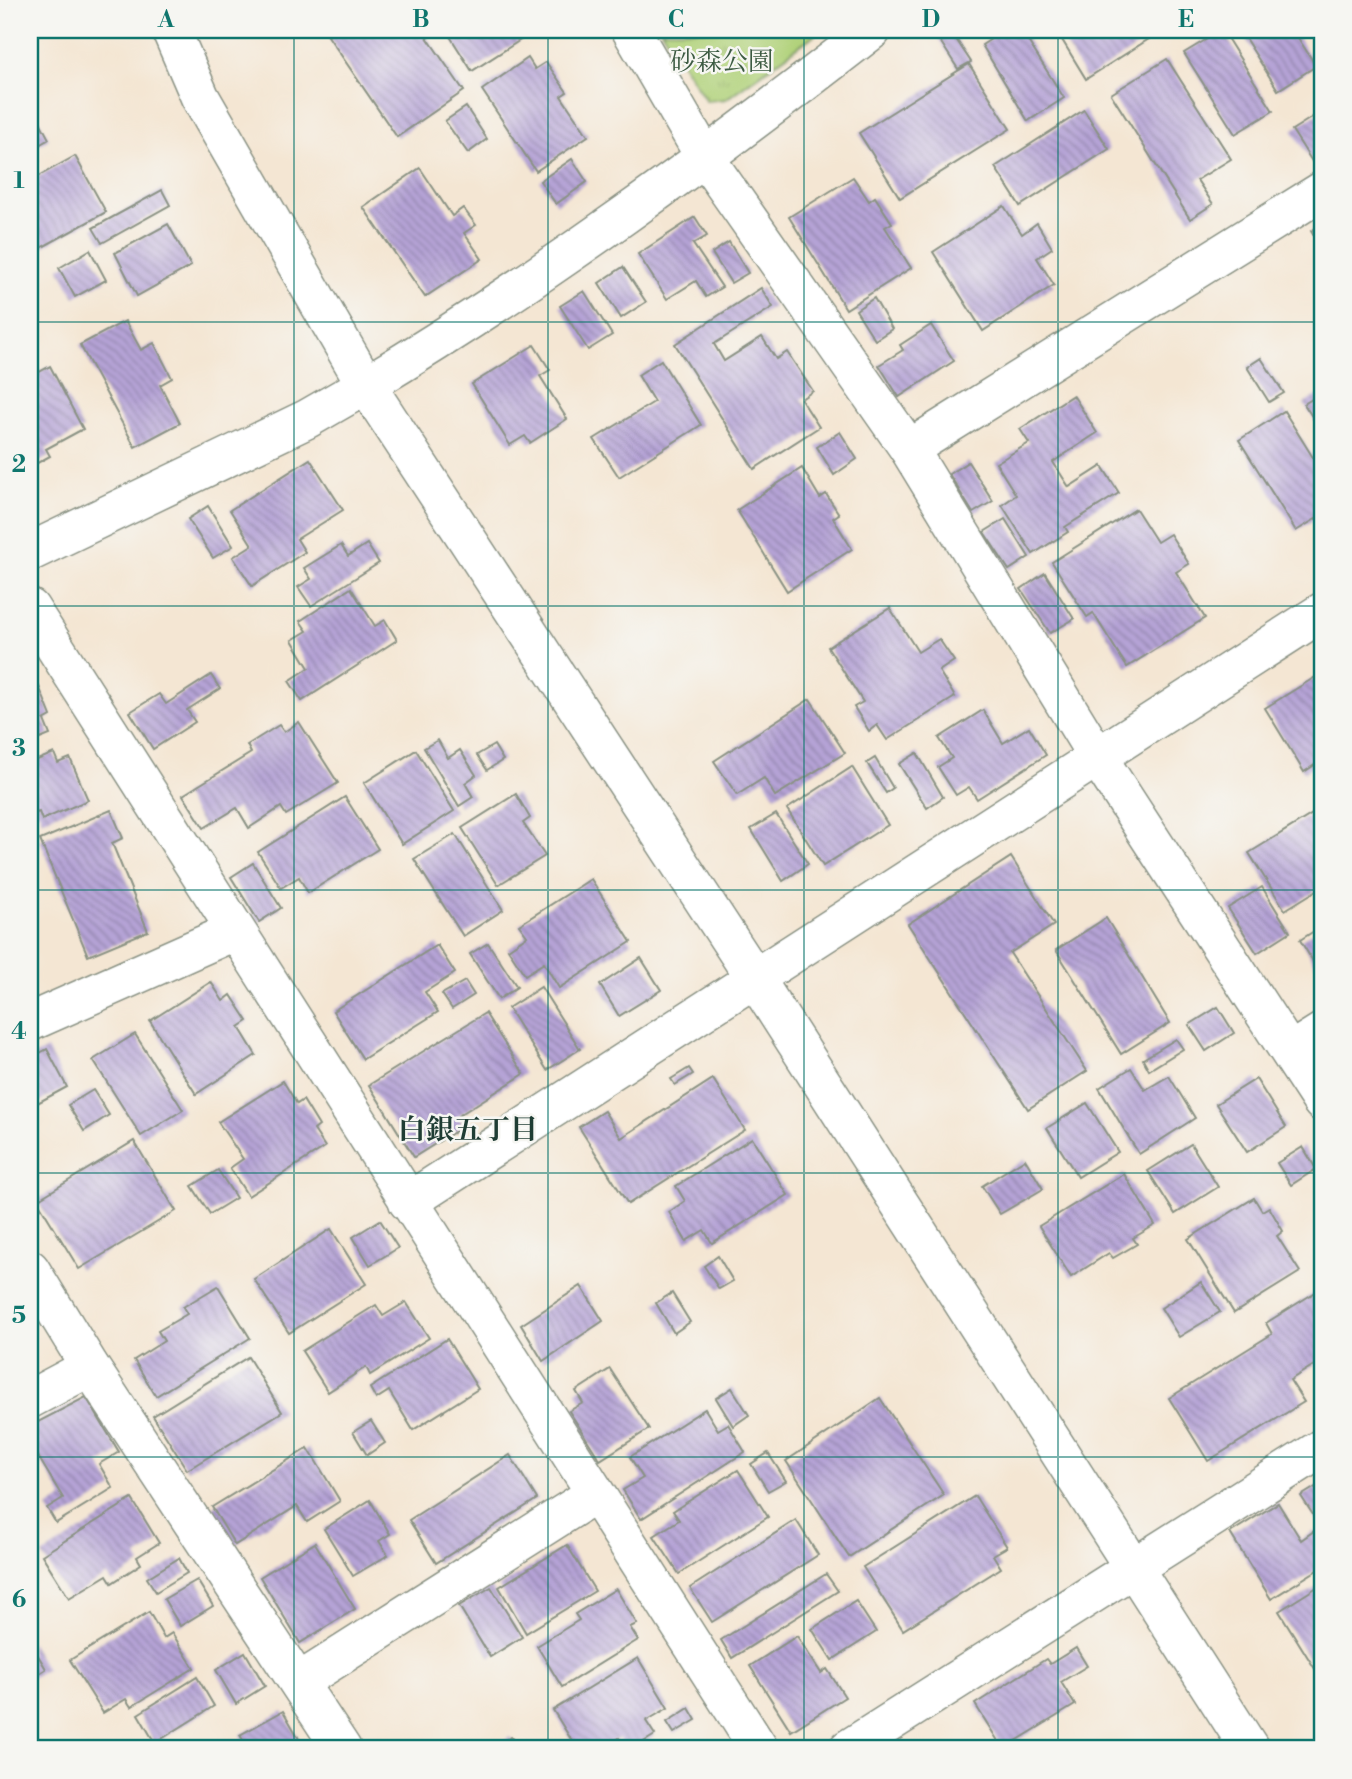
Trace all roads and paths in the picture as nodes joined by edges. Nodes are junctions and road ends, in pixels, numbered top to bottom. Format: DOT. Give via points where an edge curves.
graph roads {
  1 [pos="171,30"];
  2 [pos="631,30"];
  3 [pos="872,30"];
  4 [pos="706,159"];
  5 [pos="1322,191"];
  6 [pos="366,385"];
  7 [pos="909,449"];
  8 [pos="30,552"];
  9 [pos="30,608"];
  10 [pos="1322,612"];
  11 [pos="1098,758"];
  12 [pos="235,931"];
  13 [pos="754,977"];
  14 [pos="30,1022"];
  15 [pos="1322,1032"];
  16 [pos="1290,1052"];
  17 [pos="1322,1101"];
  18 [pos="408,1202"];
  19 [pos="30,1269"];
  20 [pos="90,1367"];
  21 [pos="30,1399"];
  22 [pos="1322,1448"];
  23 [pos="595,1494"];
  24 [pos="1135,1570"];
  25 [pos="299,1682"];
  26 [pos="342,1749"];
  27 [pos="759,1749"];
  28 [pos="848,1749"];
  29 [pos="1250,1749"];
  1 -- 6 [label="street" via="200,97"];
  2 -- 4 [label="street"];
  3 -- 4 [label="street"];
  4 -- 6 [label="street"];
  4 -- 7 [label="street"];
  5 -- 7 [label="street"];
  6 -- 8 [label="street" via="307,419"];
  6 -- 13 [label="street"];
  7 -- 11 [label="street"];
  9 -- 12 [label="street"];
  10 -- 11 [label="street"];
  11 -- 13 [label="street"];
  11 -- 16 [label="street"];
  12 -- 14 [label="street"];
  12 -- 18 [label="street"];
  13 -- 18 [label="street"];
  13 -- 24 [label="street"];
  15 -- 16 [label="street"];
  16 -- 17 [label="street"];
  18 -- 23 [label="street"];
  19 -- 20 [label="street"];
  20 -- 21 [label="street"];
  20 -- 25 [label="street"];
  22 -- 24 [label="street"];
  23 -- 25 [label="street"];
  23 -- 27 [label="street"];
  24 -- 28 [label="street"];
  24 -- 29 [label="street"];
  25 -- 26 [label="street"];
}
